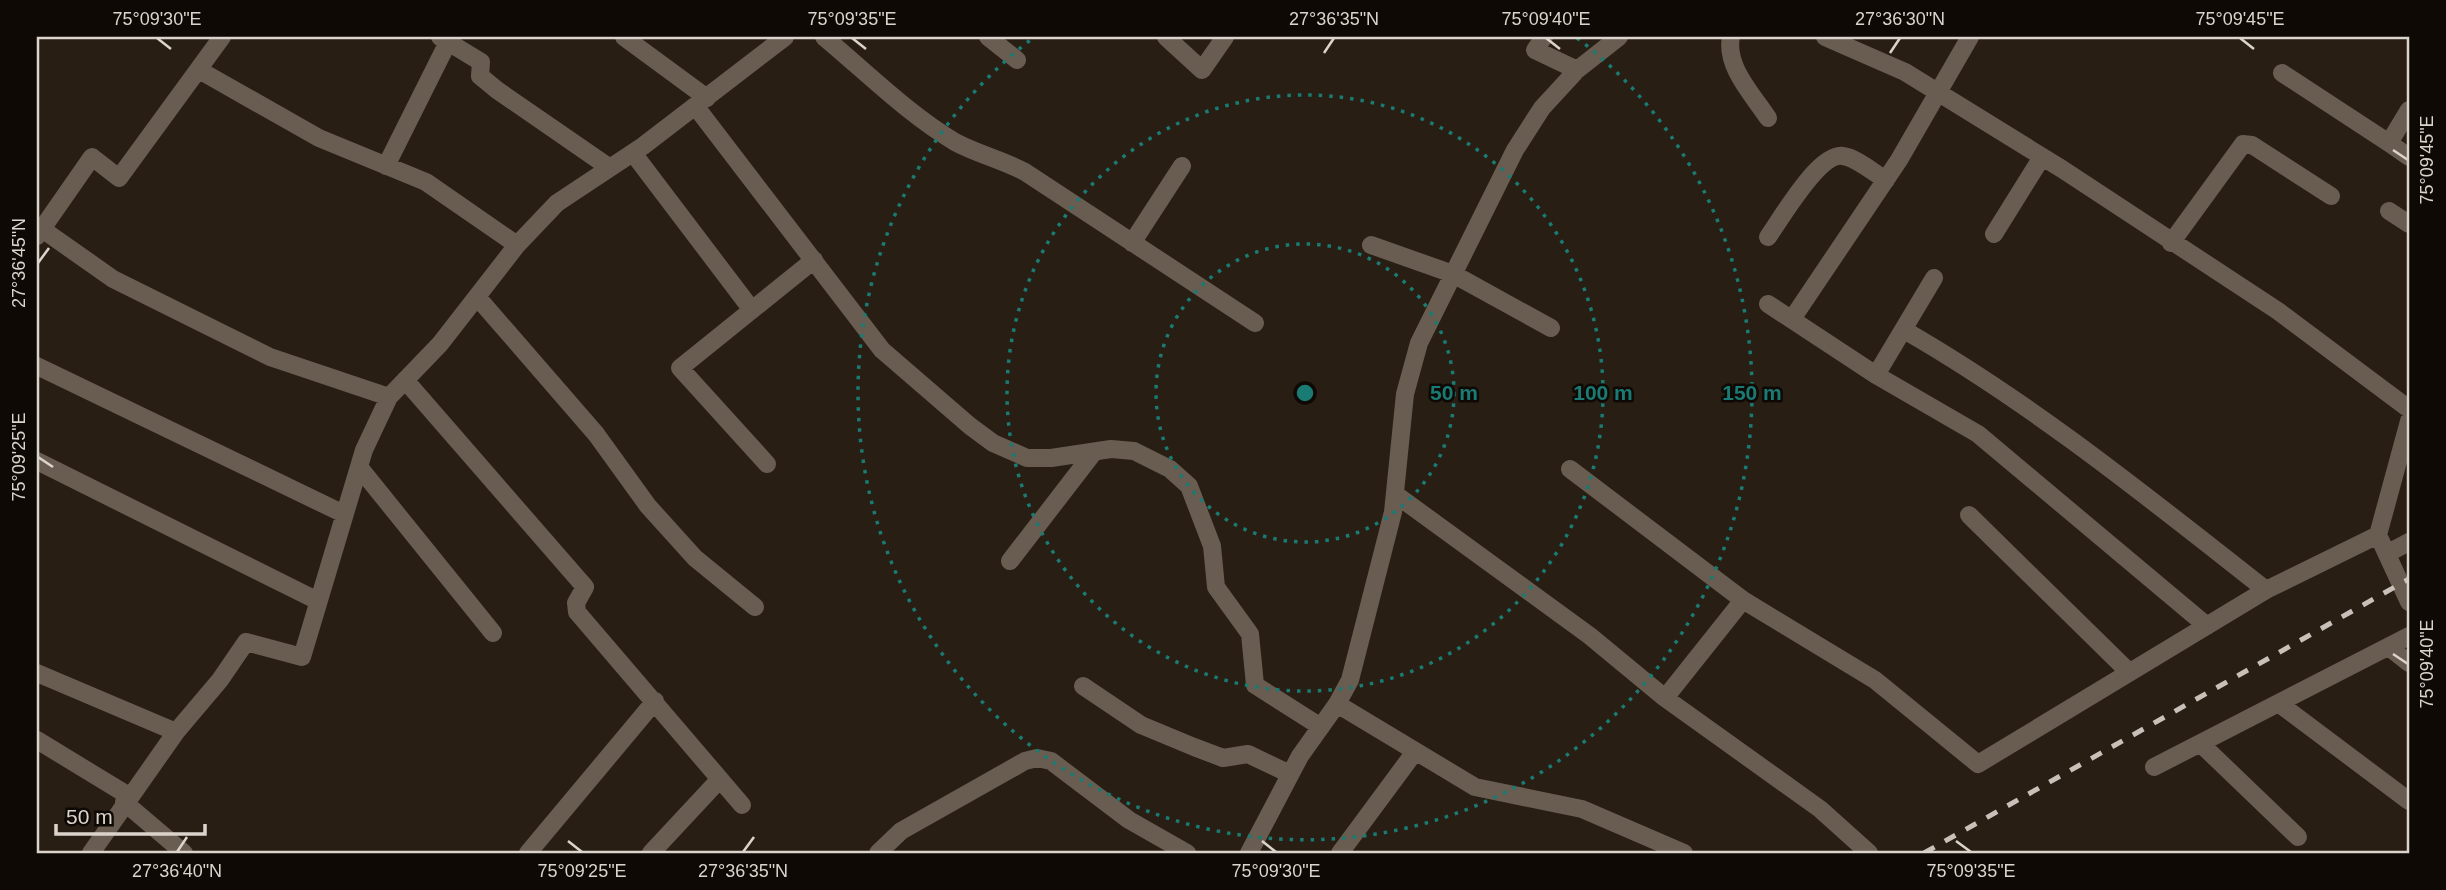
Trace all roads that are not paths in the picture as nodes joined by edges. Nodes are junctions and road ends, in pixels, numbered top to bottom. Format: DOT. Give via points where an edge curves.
graph roads {
  1 [pos="222,37"];
  2 [pos="624,37"];
  3 [pos="785,37"];
  4 [pos="824,37"];
  5 [pos="988,37"];
  6 [pos="1166,37"];
  7 [pos="1225,37"];
  8 [pos="1619,37"];
  9 [pos="1731,37"];
  10 [pos="1825,37"];
  11 [pos="1970,37"];
  12 [pos="444,39"];
  13 [pos="1537,39"];
  14 [pos="1017,60"];
  15 [pos="199,70"];
  16 [pos="1577,70"];
  17 [pos="2281,73"];
  18 [pos="1941,92"];
  19 [pos="702,102"];
  20 [pos="2409,110"];
  21 [pos="1768,118"];
  22 [pos="2389,143"];
  23 [pos="633,153"];
  24 [pos="2042,157"];
  25 [pos="2409,157"];
  26 [pos="386,166"];
  27 [pos="1182,166"];
  28 [pos="610,168"];
  29 [pos="1886,180"];
  30 [pos="2331,195"];
  31 [pos="2389,211"];
  32 [pos="2409,224"];
  33 [pos="39,232"];
  34 [pos="1994,234"];
  35 [pos="1768,237"];
  36 [pos="1132,243"];
  37 [pos="2171,243"];
  38 [pos="517,245"];
  39 [pos="1371,245"];
  40 [pos="814,260"];
  41 [pos="1453,274"];
  42 [pos="1934,278"];
  43 [pos="478,298"];
  44 [pos="1768,304"];
  45 [pos="752,310"];
  46 [pos="1792,319"];
  47 [pos="1255,323"];
  48 [pos="1551,328"];
  49 [pos="1904,330"];
  50 [pos="37,366"];
  51 [pos="1876,375"];
  52 [pos="405,380"];
  53 [pos="389,397"];
  54 [pos="2409,409"];
  55 [pos="2409,421"];
  56 [pos="1094,452"];
  57 [pos="37,461"];
  58 [pos="767,464"];
  59 [pos="359,467"];
  60 [pos="1570,468"];
  61 [pos="1395,494"];
  62 [pos="344,514"];
  63 [pos="1969,515"];
  64 [pos="2378,535"];
  65 [pos="2409,542"];
  66 [pos="2388,553"];
  67 [pos="1010,561"];
  68 [pos="2266,590"];
  69 [pos="1743,600"];
  70 [pos="318,601"];
  71 [pos="2409,602"];
  72 [pos="755,607"];
  73 [pos="2207,625"];
  74 [pos="493,633"];
  75 [pos="2409,636"];
  76 [pos="2390,648"];
  77 [pos="2409,663"];
  78 [pos="2129,672"];
  79 [pos="37,673"];
  80 [pos="1083,686"];
  81 [pos="1665,698"];
  82 [pos="655,701"];
  83 [pos="1337,704"];
  84 [pos="2281,705"];
  85 [pos="1321,727"];
  86 [pos="176,732"];
  87 [pos="37,740"];
  88 [pos="2201,744"];
  89 [pos="1414,753"];
  90 [pos="2154,767"];
  91 [pos="1290,774"];
  92 [pos="720,779"];
  93 [pos="127,799"];
  94 [pos="2409,801"];
  95 [pos="742,805"];
  96 [pos="2298,837"];
  97 [pos="91,853"];
  98 [pos="184,853"];
  99 [pos="528,853"];
  100 [pos="651,853"];
  101 [pos="878,853"];
  102 [pos="1187,853"];
  103 [pos="1249,853"];
  104 [pos="1340,853"];
  105 [pos="1684,853"];
  106 [pos="1869,853"];
  1 -- 15 [label="street"];
  2 -- 19 [label="street"];
  3 -- 19 [label="street"];
  4 -- 36 [label="street" via="958,144 1025,172"];
  5 -- 14 [label="street"];
  6 -- 7 [label="street" via="1202,70"];
  8 -- 16 [label="street"];
  9 -- 21 [label="street" via="1728,50 1733,65"];
  10 -- 18 [label="street"];
  11 -- 18 [label="street"];
  12 -- 26 [label="street"];
  12 -- 28 [label="street" via="481,62 480,76 497,90"];
  13 -- 16 [label="street" via="1535,50"];
  15 -- 26 [label="street" via="319,138"];
  15 -- 33 [label="street" via="119,178 92,157"];
  16 -- 41 [label="street" via="1542,108 1515,149"];
  17 -- 22 [label="street"];
  18 -- 24 [label="street"];
  18 -- 29 [label="street"];
  19 -- 23 [label="street"];
  19 -- 40 [label="street"];
  20 -- 22 [label="street"];
  22 -- 25 [label="street"];
  23 -- 28 [label="street"];
  23 -- 45 [label="street"];
  24 -- 34 [label="street"];
  24 -- 37 [label="street"];
  26 -- 38 [label="street" via="426,181"];
  27 -- 36 [label="street"];
  28 -- 38 [label="street" via="557,203"];
  29 -- 35 [label="street" via="1845,156 1835,156 1804,186"];
  29 -- 46 [label="street"];
  30 -- 37 [label="street" via="2252,145 2243,144"];
  31 -- 32 [label="street"];
  33 -- 53 [label="street" via="113,279 270,357"];
  36 -- 47 [label="street"];
  37 -- 54 [label="street" via="2278,311"];
  38 -- 43 [label="street"];
  39 -- 41 [label="street"];
  40 -- 45 [label="street"];
  40 -- 56 [label="street" via="882,350 993,443 1027,458"];
  41 -- 48 [label="street"];
  41 -- 61 [label="street" via="1419,343 1405,394"];
  42 -- 49 [label="street"];
  43 -- 52 [label="street"];
  43 -- 72 [label="street" via="695,558"];
  44 -- 46 [label="street"];
  45 -- 58 [label="street" via="680,368"];
  46 -- 51 [label="street"];
  49 -- 51 [label="street"];
  49 -- 68 [label="street" via="2047,424"];
  50 -- 62 [label="street"];
  51 -- 73 [label="street" via="1978,434"];
  52 -- 53 [label="street"];
  52 -- 82 [label="street" via="585,587 576,603 577,612"];
  53 -- 59 [label="street"];
  55 -- 64 [label="street"];
  56 -- 67 [label="street"];
  56 -- 85 [label="street" via="1134,451 1170,469 1189,486 1212,546 1216,587 1250,634 1255,685"];
  57 -- 70 [label="street"];
  59 -- 62 [label="street"];
  59 -- 74 [label="street"];
  60 -- 69 [label="street"];
  61 -- 81 [label="street" via="1590,636"];
  61 -- 83 [label="street" via="1350,680"];
  62 -- 70 [label="street"];
  63 -- 78 [label="street"];
  64 -- 66 [label="street"];
  64 -- 68 [label="street"];
  65 -- 66 [label="street"];
  66 -- 71 [label="street"];
  68 -- 73 [label="street"];
  69 -- 78 [label="street" via="1875,680 1978,764"];
  69 -- 81 [label="street"];
  70 -- 86 [label="street" via="303,657 246,642"];
  73 -- 78 [label="street"];
  75 -- 76 [label="street"];
  76 -- 77 [label="street"];
  76 -- 84 [label="street"];
  79 -- 86 [label="street"];
  80 -- 91 [label="street" via="1141,725 1223,758 1248,754"];
  81 -- 106 [label="street" via="1821,809"];
  82 -- 92 [label="street"];
  82 -- 99 [label="street"];
  83 -- 85 [label="street"];
  83 -- 89 [label="street"];
  84 -- 88 [label="street"];
  84 -- 94 [label="street"];
  85 -- 91 [label="street"];
  86 -- 93 [label="street"];
  87 -- 93 [label="street"];
  88 -- 90 [label="street"];
  88 -- 96 [label="street"];
  89 -- 104 [label="street"];
  89 -- 105 [label="street" via="1475,787 1582,809"];
  91 -- 103 [label="street"];
  92 -- 95 [label="street"];
  92 -- 100 [label="street"];
  93 -- 97 [label="street"];
  93 -- 98 [label="street"];
  101 -- 102 [label="street" via="901,831 1037,758 1051,761 1129,820"];
}
